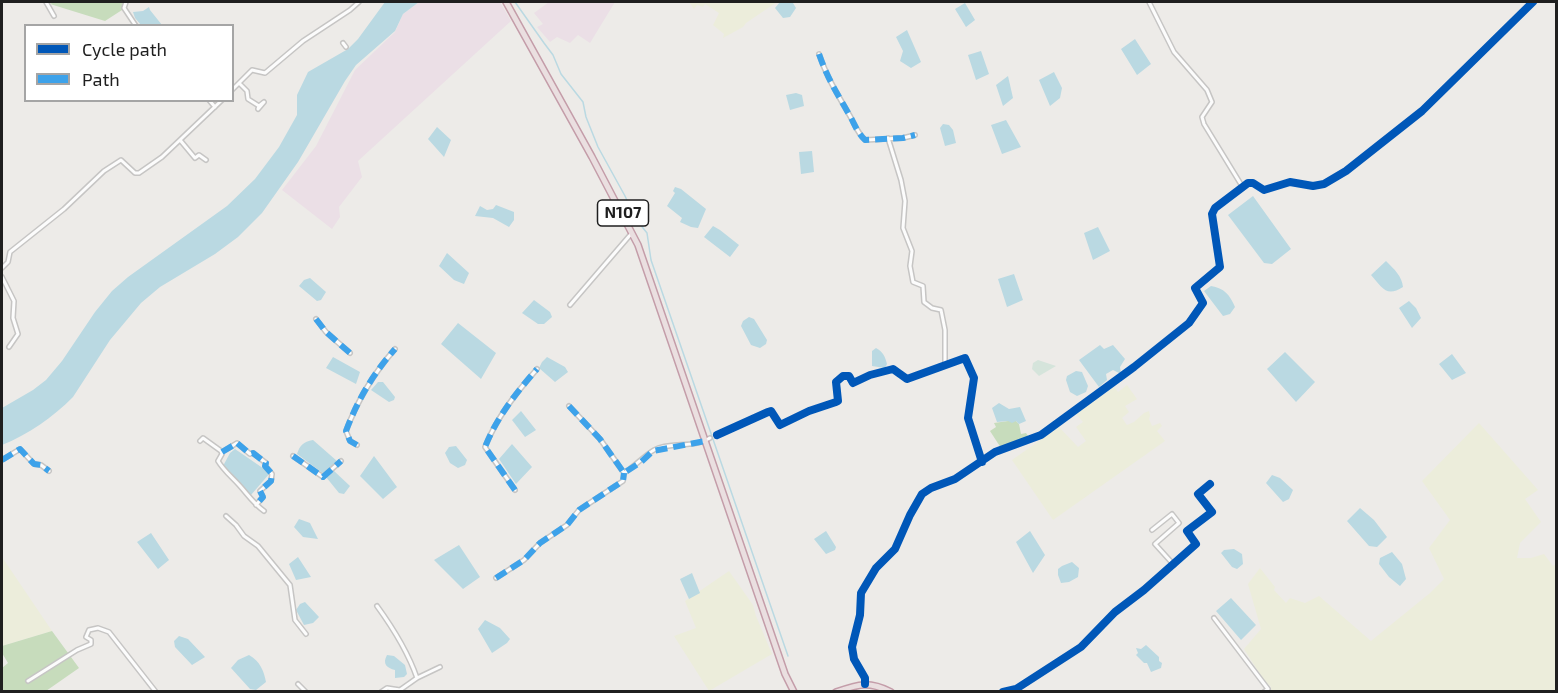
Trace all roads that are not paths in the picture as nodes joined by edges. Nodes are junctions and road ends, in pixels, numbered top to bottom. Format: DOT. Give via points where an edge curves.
graph roads {
  1 [pos="46,2"];
  2 [pos="126,2"];
  3 [pos="359,2"];
  4 [pos="506,2"];
  5 [pos="1149,2"];
  6 [pos="1533,2"];
  7 [pos="54,16"];
  8 [pos="135,24"];
  9 [pos="343,43"];
  10 [pos="346,47"];
  11 [pos="819,54"];
  12 [pos="239,83"];
  13 [pos="234,88"];
  14 [pos="211,102"];
  15 [pos="220,102"];
  16 [pos="259,106"];
  17 [pos="215,107"];
  18 [pos="915,135"];
  19 [pos="888,138"];
  20 [pos="180,140"];
  21 [pos="206,160"];
  22 [pos="1242,186"];
  23 [pos="632,232"];
  24 [pos="2,268"];
  25 [pos="2,277"];
  26 [pos="570,305"];
  27 [pos="316,319"];
  28 [pos="9,348"];
  29 [pos="395,349"];
  30 [pos="350,352"];
  31 [pos="945,364"];
  32 [pos="537,369"];
  33 [pos="569,406"];
  34 [pos="717,435"];
  35 [pos="707,440"];
  36 [pos="200,441"];
  37 [pos="357,445"];
  38 [pos="222,452"];
  39 [pos="293,456"];
  40 [pos="2,460"];
  41 [pos="341,461"];
  42 [pos="982,462"];
  43 [pos="49,471"];
  44 [pos="624,473"];
  45 [pos="1210,484"];
  46 [pos="515,490"];
  47 [pos="256,505"];
  48 [pos="264,511"];
  49 [pos="226,516"];
  50 [pos="1152,530"];
  51 [pos="1174,565"];
  52 [pos="496,578"];
  53 [pos="377,606"];
  54 [pos="1214,618"];
  55 [pos="306,634"];
  56 [pos="440,667"];
  57 [pos="417,678"];
  58 [pos="28,681"];
  59 [pos="298,684"];
  60 [pos="865,684"];
  61 [pos="156,692"];
  62 [pos="306,692"];
  63 [pos="381,692"];
  64 [pos="794,692"];
  65 [pos="836,692"];
  66 [pos="891,692"];
  67 [pos="1003,692"];
  68 [pos="1264,692"];
  1 -- 7 [label="street"];
  2 -- 8 [label="street" via="124,8"];
  3 -- 12 [label="street" via="265,73 252,70"];
  4 -- 23 [label="highway, N107"];
  5 -- 22 [label="street" via="1174,52 1207,90 1212,102 1202,117 1204,124"];
  6 -- 22 [label="street" via="1422,111 1337,177 1320,185 1290,182 1264,190 1251,182"];
  9 -- 10 [label="street"];
  11 -- 19 [label="street" via="858,133 865,140"];
  12 -- 13 [label="street"];
  12 -- 16 [label="street" via="248,91 248,99"];
  14 -- 17 [label="street"];
  15 -- 17 [label="street"];
  17 -- 20 [label="street"];
  18 -- 19 [label="street"];
  19 -- 31 [label="street" via="905,201 903,228 912,251 913,282 923,286 924,302 941,310"];
  20 -- 21 [label="street" via="195,158 200,155"];
  20 -- 24 [label="street" via="139,173 121,160 104,171 10,252"];
  22 -- 42 [label="street" via="1212,211 1220,267 1195,288 1203,303 1196,316 1134,368 1041,435 1001,450"];
  23 -- 26 [label="street"];
  23 -- 35 [label="highway, N107"];
  25 -- 28 [label="street" via="14,301 13,318 18,334"];
  27 -- 30 [label="street"];
  29 -- 37 [label="street" via="365,387 355,407 346,431 350,441"];
  31 -- 34 [label="street" via="907,379 893,369 853,383 849,376 843,376 836,382 836,402 780,425 771,411"];
  31 -- 42 [label="street" via="965,358 974,378 968,418"];
  32 -- 46 [label="street" via="492,429 485,447"];
  33 -- 44 [label="street" via="600,439"];
  35 -- 44 [label="street" via="653,451"];
  35 -- 64 [label="highway, N107"];
  36 -- 38 [label="street" via="204,438"];
  38 -- 47 [label="street" via="218,461 225,473"];
  38 -- 47 [label="street" via="237,443 266,463 271,481 260,491 263,497"];
  39 -- 41 [label="street" via="323,477"];
  40 -- 43 [label="street" via="20,449 34,464"];
  42 -- 60 [label="street" via="922,494 895,549 876,568 861,592 852,647"];
  44 -- 52 [label="street" via="623,481 579,510 567,525"];
  45 -- 51 [label="street" via="1198,494 1212,512 1187,531 1196,544"];
  47 -- 48 [label="street"];
  49 -- 55 [label="street" via="258,546 290,585 295,620"];
  50 -- 51 [label="street" via="1172,514 1179,523 1155,544"];
  51 -- 67 [label="street" via="1115,612 1081,647 1016,689"];
  53 -- 57 [label="street" via="411,660"];
  54 -- 68 [label="street" via="1268,689"];
  56 -- 57 [label="street"];
  57 -- 63 [label="street" via="400,690 387,688"];
  58 -- 61 [label="street" via="91,644 86,637 88,630 98,628 109,632"];
  59 -- 62 [label="street"];
  60 -- 65 [label="highway"];
  60 -- 66 [label="highway"];
}
